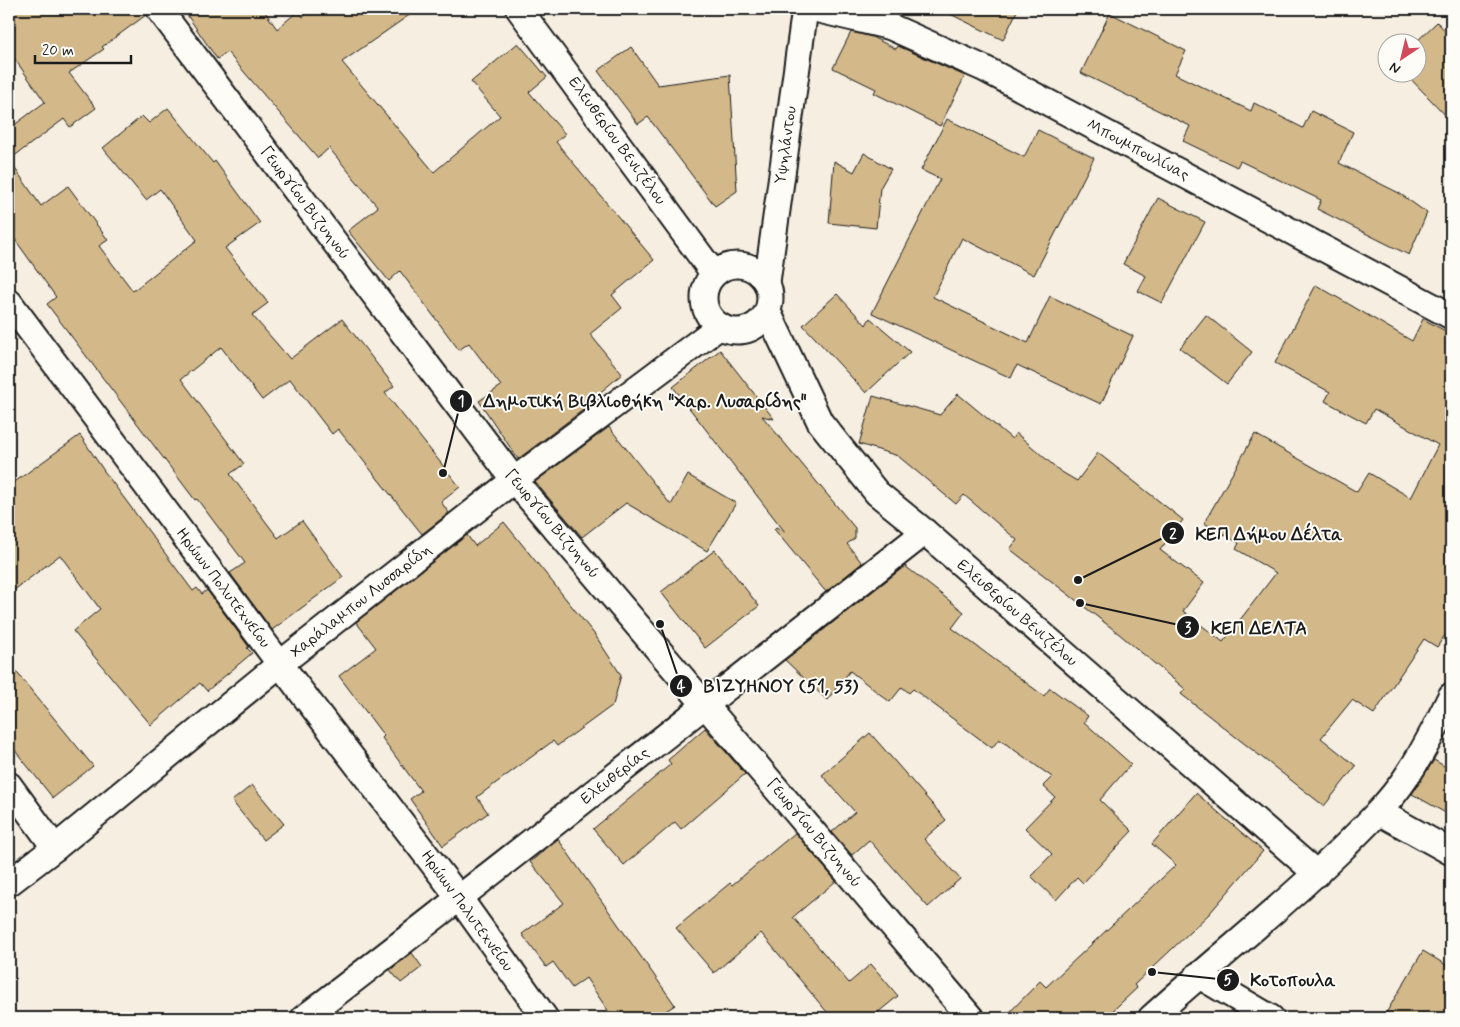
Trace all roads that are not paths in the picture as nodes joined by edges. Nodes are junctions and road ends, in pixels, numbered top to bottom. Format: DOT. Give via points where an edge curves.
graph roads {
  1 [pos="159,9"];
  2 [pos="519,9"];
  3 [pos="805,9"];
  4 [pos="815,9"];
  5 [pos="714,274"];
  6 [pos="766,282"];
  7 [pos="9,302"];
  8 [pos="768,312"];
  9 [pos="1451,316"];
  10 [pos="720,326"];
  11 [pos="514,480"];
  12 [pos="925,532"];
  13 [pos="280,664"];
  14 [pos="1451,696"];
  15 [pos="704,705"];
  16 [pos="9,785"];
  17 [pos="1380,812"];
  18 [pos="55,848"];
  19 [pos="1451,852"];
  20 [pos="1317,874"];
  21 [pos="9,883"];
  22 [pos="460,899"];
  23 [pos="1198,975"];
  24 [pos="304,1018"];
  25 [pos="545,1018"];
  26 [pos="971,1018"];
  27 [pos="1152,1018"];
  28 [pos="1271,1018"];
  1 -- 11 [label="street, Γεωργίου Βιζυηνού"];
  2 -- 5 [label="street, Ελευθερίου Βενιζέλου"];
  3 -- 6 [label="street, Υψηλάντου"];
  4 -- 9 [label="street, Μπουμπουλίνας" via="891,27 983,68"];
  5 -- 6 [label="street" via="733,265 743,266 760,274"];
  5 -- 10 [label="street" via="706,288 704,302 710,316"];
  6 -- 8 [label="street" via="770,294"];
  7 -- 13 [label="street, Ηρώων Πολυτεχνείου"];
  8 -- 10 [label="street" via="762,321 742,331 730,331"];
  8 -- 12 [label="street, Ελευθερίου Βενιζέλου" via="820,422 877,493"];
  10 -- 11 [label="street, Χαράλαμπου Λυσσαρίδη"];
  11 -- 13 [label="street, Χαράλαμπου Λυσσαρίδη"];
  11 -- 15 [label="street, Γεωργίου Βιζυηνού"];
  12 -- 15 [label="street, Ελευθερίας"];
  12 -- 20 [label="street, Ελευθερίου Βενιζέλου"];
  13 -- 18 [label="street, Χαράλαμπου Λυσσαρίδη"];
  13 -- 22 [label="street, Ηρώων Πολυτεχνείου"];
  14 -- 17 [label="street" via="1429,741"];
  15 -- 22 [label="street, Ελευθερίας"];
  15 -- 26 [label="street, Γεωργίου Βιζυηνού"];
  16 -- 18 [label="street"];
  17 -- 19 [label="street"];
  17 -- 20 [label="street"];
  18 -- 21 [label="street, Χαράλαμπου Λυσσαρίδη"];
  20 -- 23 [label="street"];
  22 -- 24 [label="street, Ελευθερίας"];
  22 -- 25 [label="street, Ηρώων Πολυτεχνείου"];
  23 -- 27 [label="street"];
  23 -- 28 [label="street"];
}
